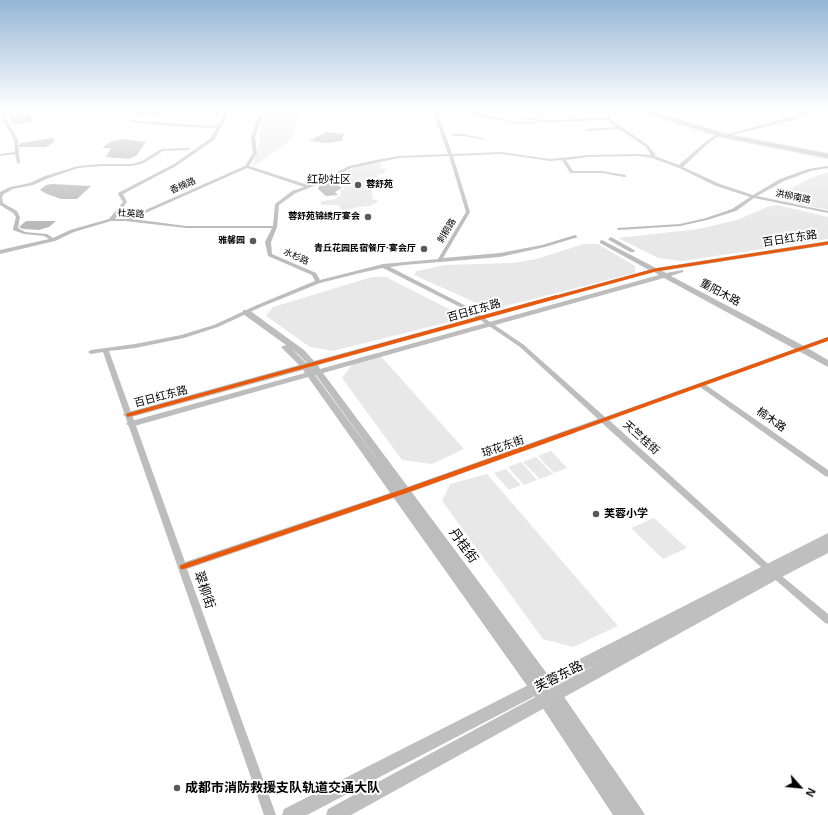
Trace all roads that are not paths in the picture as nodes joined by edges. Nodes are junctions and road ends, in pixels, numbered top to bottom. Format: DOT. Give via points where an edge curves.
graph roads {
  1 [pos="16,147"];
  2 [pos="201,147"];
  3 [pos="254,147"];
  4 [pos="448,147"];
  5 [pos="648,147"];
  6 [pos="702,147"];
  7 [pos="784,147"];
  8 [pos="794,147"];
  9 [pos="188,149"];
  10 [pos="16,153"];
  11 [pos="192,153"];
  12 [pos="828,153"];
  13 [pos="451,155"];
  14 [pos="0,156"];
  15 [pos="828,156"];
  16 [pos="653,157"];
  17 [pos="564,160"];
  18 [pos="18,163"];
  19 [pos="828,166"];
  20 [pos="247,167"];
  21 [pos="680,167"];
  22 [pos="624,176"];
  23 [pos="307,186"];
  24 [pos="754,197"];
  25 [pos="828,212"];
  26 [pos="111,220"];
  27 [pos="125,220"];
  28 [pos="275,227"];
  29 [pos="619,229"];
  30 [pos="575,237"];
  31 [pos="611,239"];
  32 [pos="53,240"];
  33 [pos="602,242"];
  34 [pos="828,243"];
  35 [pos="828,247"];
  36 [pos="0,252"];
  37 [pos="440,259"];
  38 [pos="383,266"];
  39 [pos="655,270"];
  40 [pos="663,272"];
  41 [pos="672,273"];
  42 [pos="318,282"];
  43 [pos="243,314"];
  44 [pos="481,318"];
  45 [pos="491,324"];
  46 [pos="828,339"];
  47 [pos="805,347"];
  48 [pos="106,351"];
  49 [pos="91,352"];
  50 [pos="828,358"];
  51 [pos="828,364"];
  52 [pos="312,370"];
  53 [pos="702,384"];
  54 [pos="130,420"];
  55 [pos="605,420"];
  56 [pos="828,474"];
  57 [pos="400,492"];
  58 [pos="828,538"];
  59 [pos="828,548"];
  60 [pos="182,567"];
  61 [pos="771,571"];
  62 [pos="828,620"];
  63 [pos="546,692"];
  64 [pos="270,815"];
  65 [pos="290,815"];
  66 [pos="334,815"];
  67 [pos="622,815"];
  68 [pos="637,815"];
  1 -- 10 [label="street"];
  2 -- 9 [label="street"];
  2 -- 11 [label="street, 杜英路"];
  3 -- 20 [label="street" via="255,153"];
  4 -- 13 [label="street"];
  5 -- 16 [label="street"];
  6 -- 21 [label="street"];
  7 -- 15 [label="main road"];
  8 -- 12 [label="main road"];
  9 -- 11 [label="street" via="187,151"];
  9 -- 32 [label="street" via="162,150 143,162 132,165 78,168 2,193 1,204 15,212 18,217 15,229 24,233 44,235"];
  10 -- 14 [label="street"];
  10 -- 18 [label="street"];
  11 -- 26 [label="street, 杜英路" via="175,165 120,194 125,202"];
  13 -- 17 [label="street, 水杉路" via="501,153"];
  13 -- 23 [label="street, 水杉路" via="399,158 358,164"];
  13 -- 37 [label="street, 刺桐路" via="468,212"];
  16 -- 17 [label="street, 水杉路" via="588,156"];
  16 -- 21 [label="street, 水杉路"];
  17 -- 22 [label="street" via="572,172 602,172"];
  19 -- 24 [label="street" via="782,180"];
  20 -- 23 [label="street"];
  20 -- 27 [label="street, 香楠路"];
  21 -- 24 [label="street, 洪柳南路" via="718,185"];
  23 -- 28 [label="street, 水杉路" via="277,205"];
  24 -- 25 [label="street, 洪柳南路"];
  24 -- 29 [label="street" via="734,210 707,219"];
  26 -- 27 [label="street, 杜英路"];
  26 -- 32 [label="street" via="72,231"];
  27 -- 28 [label="street, 杜英路" via="186,227"];
  28 -- 42 [label="street, 水杉路" via="268,242 270,254 314,274"];
  30 -- 37 [label="street" via="500,255"];
  31 -- 40 [label="street, 重阳木路"];
  32 -- 36 [label="street"];
  33 -- 39 [label="street"];
  34 -- 40 [label="street, 百日红东路"];
  35 -- 41 [label="street, 百日红东路"];
  37 -- 38 [label="street"];
  38 -- 42 [label="street"];
  38 -- 44 [label="street, 天竺桂街"];
  39 -- 40 [label="street, 百日红东路"];
  39 -- 44 [label="street, 百日红东路"];
  40 -- 41 [label="street, 百日红东路"];
  40 -- 45 [label="street, 百日红东路"];
  40 -- 47 [label="street, 重阳木路"];
  41 -- 47 [label="street, 重阳木路"];
  42 -- 43 [label="street"];
  43 -- 48 [label="street" via="182,337"];
  43 -- 52 [label="street, 丹桂街"];
  44 -- 45 [label="street, 天竺桂街"];
  44 -- 52 [label="street, 百日红东路"];
  45 -- 52 [label="street, 百日红东路"];
  45 -- 55 [label="street, 天竺桂街" via="522,346"];
  46 -- 47 [label="street, 琼花东街"];
  47 -- 50 [label="street, 重阳木路"];
  47 -- 51 [label="street, 重阳木路"];
  47 -- 53 [label="street, 琼花东街"];
  48 -- 49 [label="street"];
  48 -- 54 [label="street, 翠柳街"];
  52 -- 54 [label="street, 百日红东路"];
  52 -- 57 [label="street, 丹桂街"];
  53 -- 55 [label="street, 琼花东街"];
  53 -- 56 [label="street, 楠木路"];
  54 -- 60 [label="street, 翠柳街"];
  55 -- 57 [label="street, 琼花东街"];
  55 -- 61 [label="street, 天竺桂街"];
  57 -- 60 [label="street, 琼花东街"];
  57 -- 63 [label="street, 丹桂街"];
  58 -- 61 [label="main road, 芙蓉东路"];
  59 -- 61 [label="main road, 芙蓉东路"];
  60 -- 64 [label="street, 翠柳街"];
  61 -- 62 [label="street, 天竺桂街"];
  61 -- 63 [label="main road, 芙蓉东路"];
  63 -- 65 [label="main road, 芙蓉东路"];
  63 -- 66 [label="main road, 芙蓉东路"];
  63 -- 67 [label="street, 丹桂街"];
  63 -- 68 [label="street, 丹桂街"];
}
